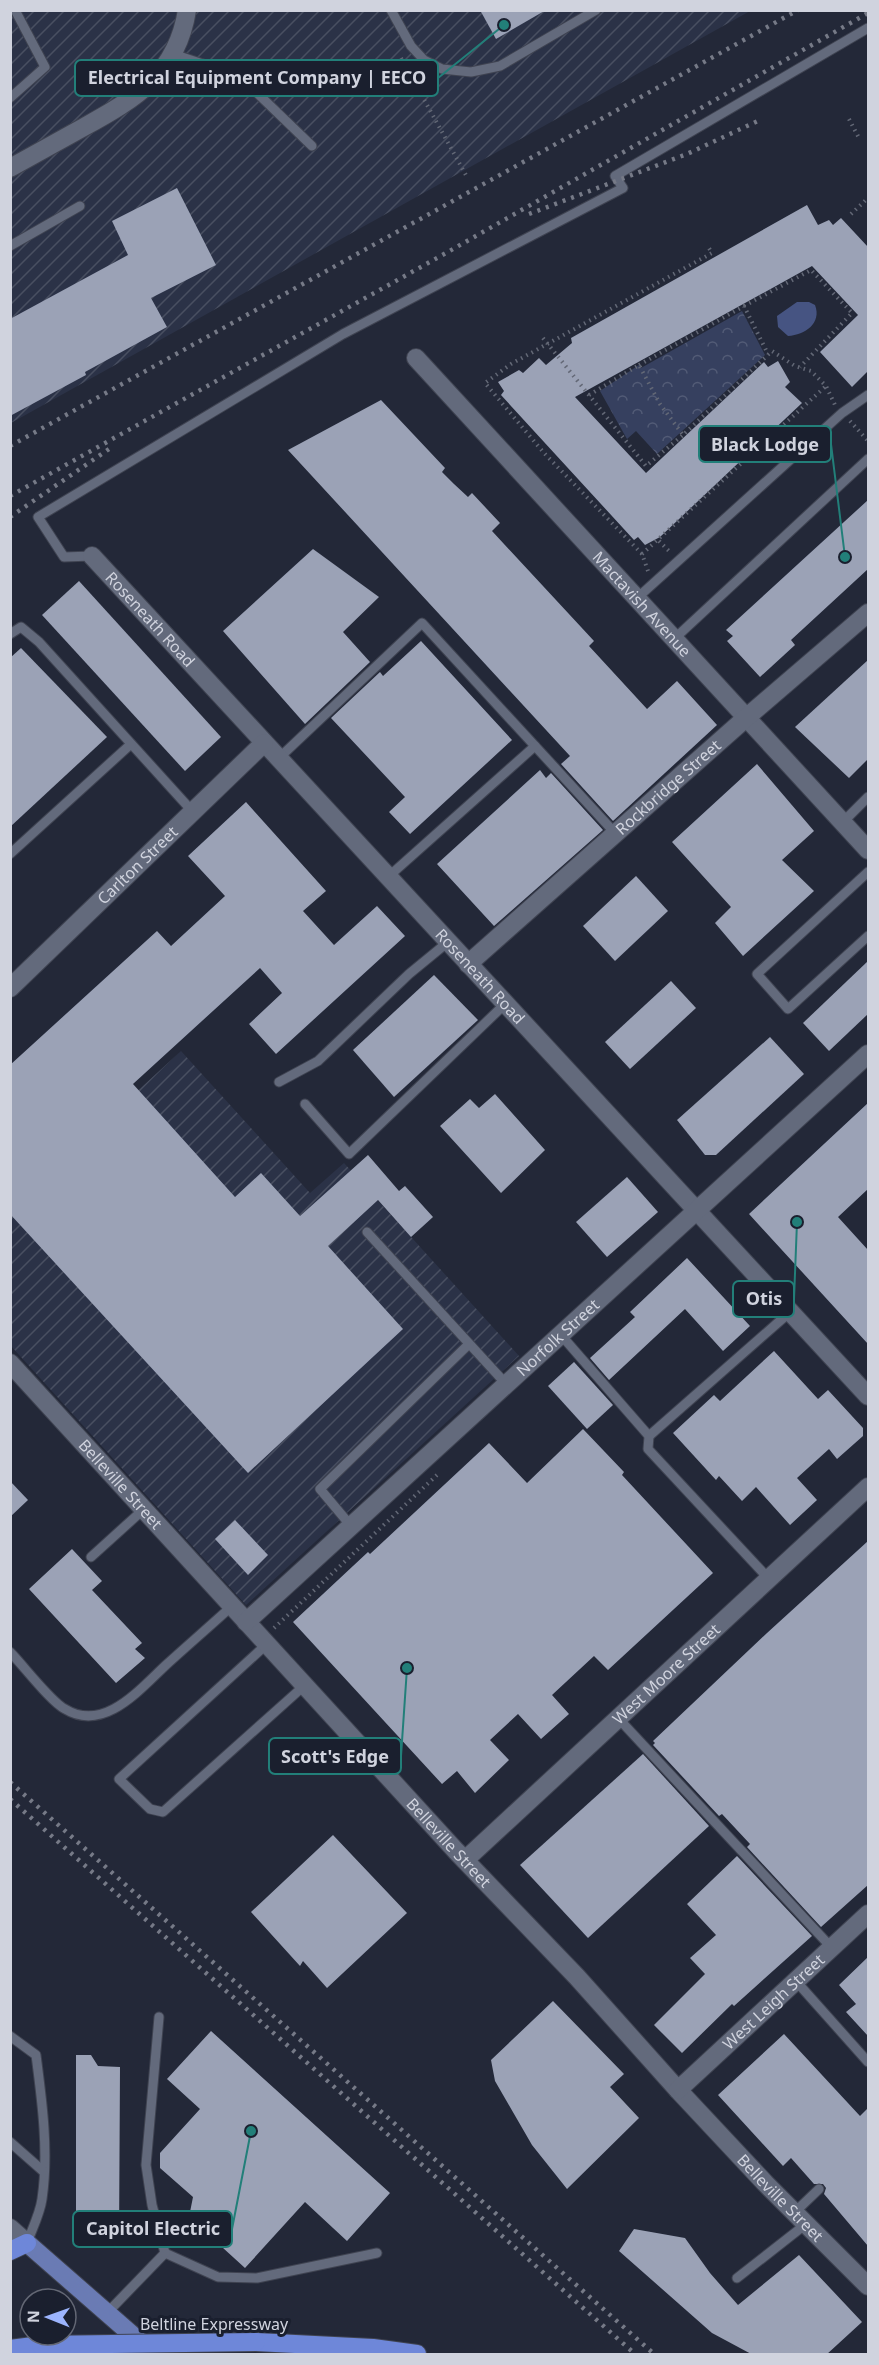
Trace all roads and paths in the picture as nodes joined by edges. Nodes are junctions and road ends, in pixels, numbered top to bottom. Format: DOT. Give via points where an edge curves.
graph roads {
  1 [pos="15,10"];
  2 [pos="187,10"];
  3 [pos="391,10"];
  4 [pos="596,10"];
  5 [pos="868,28"];
  6 [pos="398,52"];
  7 [pos="173,54"];
  8 [pos="10,98"];
  9 [pos="849,119"];
  10 [pos="861,140"];
  11 [pos="312,146"];
  12 [pos="10,168"];
  13 [pos="467,177"];
  14 [pos="868,198"];
  15 [pos="80,206"];
  16 [pos="851,214"];
  17 [pos="707,245"];
  18 [pos="10,246"];
  19 [pos="744,306"];
  20 [pos="543,338"];
  21 [pos="547,345"];
  22 [pos="768,354"];
  23 [pos="416,358"];
  24 [pos="639,365"];
  25 [pos="800,367"];
  26 [pos="826,386"];
  27 [pos="589,395"];
  28 [pos="868,395"];
  29 [pos="835,405"];
  30 [pos="849,421"];
  31 [pos="683,435"];
  32 [pos="868,441"];
  33 [pos="868,459"];
  34 [pos="659,541"];
  35 [pos="642,554"];
  36 [pos="672,554"];
  37 [pos="92,556"];
  38 [pos="652,585"];
  39 [pos="636,599"];
  40 [pos="868,612"];
  41 [pos="10,633"];
  42 [pos="673,640"];
  43 [pos="747,717"];
  44 [pos="264,743"];
  45 [pos="131,744"];
  46 [pos="535,746"];
  47 [pos="279,758"];
  48 [pos="868,797"];
  49 [pos="193,812"];
  50 [pos="843,822"];
  51 [pos="615,833"];
  52 [pos="868,850"];
  53 [pos="10,854"];
  54 [pos="868,872"];
  55 [pos="388,877"];
  56 [pos="868,936"];
  57 [pos="448,942"];
  58 [pos="468,964"];
  59 [pos="10,988"];
  60 [pos="505,1004"];
  61 [pos="868,1054"];
  62 [pos="279,1082"];
  63 [pos="305,1104"];
  64 [pos="697,1212"];
  65 [pos="367,1232"];
  66 [pos="790,1312"];
  67 [pos="561,1335"];
  68 [pos="469,1344"];
  69 [pos="10,1363"];
  70 [pos="507,1384"];
  71 [pos="868,1396"];
  72 [pos="650,1436"];
  73 [pos="868,1487"];
  74 [pos="144,1509"];
  75 [pos="351,1526"];
  76 [pos="92,1557"];
  77 [pos="769,1579"];
  78 [pos="232,1606"];
  79 [pos="246,1622"];
  80 [pos="267,1644"];
  81 [pos="10,1652"];
  82 [pos="305,1685"];
  83 [pos="618,1718"];
  84 [pos="465,1860"];
  85 [pos="868,1914"];
  86 [pos="831,1947"];
  87 [pos="795,1980"];
  88 [pos="159,2017"];
  89 [pos="10,2036"];
  90 [pos="868,2062"];
  91 [pos="678,2090"];
  92 [pos="10,2142"];
  93 [pos="43,2171"];
  94 [pos="819,2188"];
  95 [pos="800,2218"];
  96 [pos="10,2228"];
  97 [pos="27,2243"];
  98 [pos="10,2252"];
  99 [pos="165,2253"];
  100 [pos="377,2253"];
  101 [pos="737,2278"];
  102 [pos="868,2286"];
  103 [pos="107,2313"];
  104 [pos="10,2349"];
  105 [pos="154,2355"];
  106 [pos="417,2355"];
  1 -- 8 [label="lane" via="45,67"];
  2 -- 7 [label="street"];
  3 -- 4 [label="lane" via="411,46 424,60 442,69 471,72 500,66"];
  5 -- 37 [label="lane" via="615,176 623,188 343,333 38,517 64,557"];
  6 -- 13 [label="path"];
  7 -- 11 [label="lane" via="203,64 255,91"];
  7 -- 12 [label="street" via="154,81 121,107"];
  9 -- 10 [label="path"];
  14 -- 16 [label="path"];
  15 -- 18 [label="lane"];
  17 -- 21 [label="path" via="712,253"];
  19 -- 22 [label="path"];
  19 -- 24 [label="path"];
  19 -- 25 [label="path" via="811,270 852,314"];
  20 -- 21 [label="path"];
  21 -- 27 [label="path"];
  21 -- 35 [label="path" via="485,383 543,453"];
  22 -- 25 [label="path" via="772,351"];
  22 -- 31 [label="path"];
  23 -- 39 [label="street, Mactavish Avenue"];
  24 -- 27 [label="path"];
  24 -- 31 [label="path"];
  25 -- 26 [label="path" via="811,371"];
  26 -- 29 [label="path"];
  26 -- 34 [label="path"];
  27 -- 31 [label="path" via="646,466"];
  28 -- 38 [label="lane" via="842,413"];
  30 -- 32 [label="path"];
  33 -- 42 [label="lane"];
  34 -- 35 [label="path"];
  34 -- 36 [label="path"];
  35 -- 38 [label="path"];
  37 -- 44 [label="street, Roseneath Road"];
  38 -- 39 [label="lane"];
  39 -- 42 [label="street, Mactavish Avenue"];
  40 -- 43 [label="street, Rockbridge Street"];
  41 -- 45 [label="lane" via="21,627 39,642"];
  42 -- 43 [label="street, Mactavish Avenue"];
  43 -- 50 [label="street, Mactavish Avenue"];
  43 -- 51 [label="street, Rockbridge Street"];
  44 -- 47 [label="street, Roseneath Road"];
  44 -- 49 [label="street, Carlton Street"];
  45 -- 49 [label="lane"];
  45 -- 53 [label="lane"];
  46 -- 47 [label="lane" via="422,622"];
  46 -- 51 [label="lane"];
  46 -- 55 [label="lane"];
  47 -- 55 [label="street, Roseneath Road"];
  48 -- 50 [label="lane"];
  49 -- 59 [label="street, Carlton Street"];
  50 -- 52 [label="street, Mactavish Avenue"];
  51 -- 58 [label="street, Rockbridge Street"];
  54 -- 56 [label="lane" via="757,974 788,1009"];
  55 -- 57 [label="street, Roseneath Road"];
  57 -- 58 [label="street, Roseneath Road"];
  57 -- 62 [label="lane" via="318,1060"];
  58 -- 60 [label="street, Roseneath Road"];
  60 -- 63 [label="lane" via="349,1154"];
  60 -- 64 [label="street, Roseneath Road"];
  61 -- 64 [label="street, Norfolk Street"];
  64 -- 66 [label="street, Roseneath Road"];
  64 -- 67 [label="street, Norfolk Street"];
  65 -- 68 [label="lane"];
  66 -- 71 [label="street, Roseneath Road"];
  66 -- 72 [label="lane"];
  67 -- 70 [label="street, Norfolk Street"];
  67 -- 72 [label="lane"];
  68 -- 70 [label="lane"];
  68 -- 75 [label="lane" via="320,1489"];
  69 -- 74 [label="street, Belleville Street"];
  70 -- 75 [label="street, Norfolk Street"];
  72 -- 77 [label="lane" via="648,1449"];
  73 -- 77 [label="street, West Moore Street"];
  74 -- 76 [label="lane"];
  74 -- 78 [label="street, Belleville Street"];
  75 -- 79 [label="street, Norfolk Street"];
  77 -- 83 [label="street, West Moore Street"];
  78 -- 79 [label="street, Belleville Street"];
  78 -- 81 [label="lane" via="137,1694 95,1716 79,1716 63,1709"];
  79 -- 80 [label="street, Belleville Street"];
  80 -- 82 [label="street, Belleville Street"];
  80 -- 82 [label="lane" via="119,1779 150,1809 163,1812"];
  82 -- 84 [label="street, Belleville Street"];
  83 -- 84 [label="street, West Moore Street"];
  83 -- 86 [label="lane"];
  84 -- 91 [label="street, Belleville Street"];
  85 -- 86 [label="street, West Leigh Street"];
  86 -- 87 [label="street, West Leigh Street"];
  87 -- 90 [label="lane"];
  87 -- 91 [label="street, West Leigh Street"];
  88 -- 99 [label="lane" via="146,2165"];
  89 -- 93 [label="lane" via="36,2055"];
  91 -- 95 [label="street, Belleville Street"];
  92 -- 93 [label="lane"];
  93 -- 97 [label="lane" via="42,2200"];
  94 -- 95 [label="lane"];
  95 -- 101 [label="lane"];
  95 -- 102 [label="street, Belleville Street"];
  96 -- 97 [label="street"];
  97 -- 98 [label="highway"];
  97 -- 103 [label="main road"];
  99 -- 100 [label="lane" via="218,2277 257,2278"];
  99 -- 103 [label="lane"];
  103 -- 105 [label="main road"];
  104 -- 106 [label="highway, Beltline Expressway, bridge" via="41,2345 256,2342 374,2348"];
}
